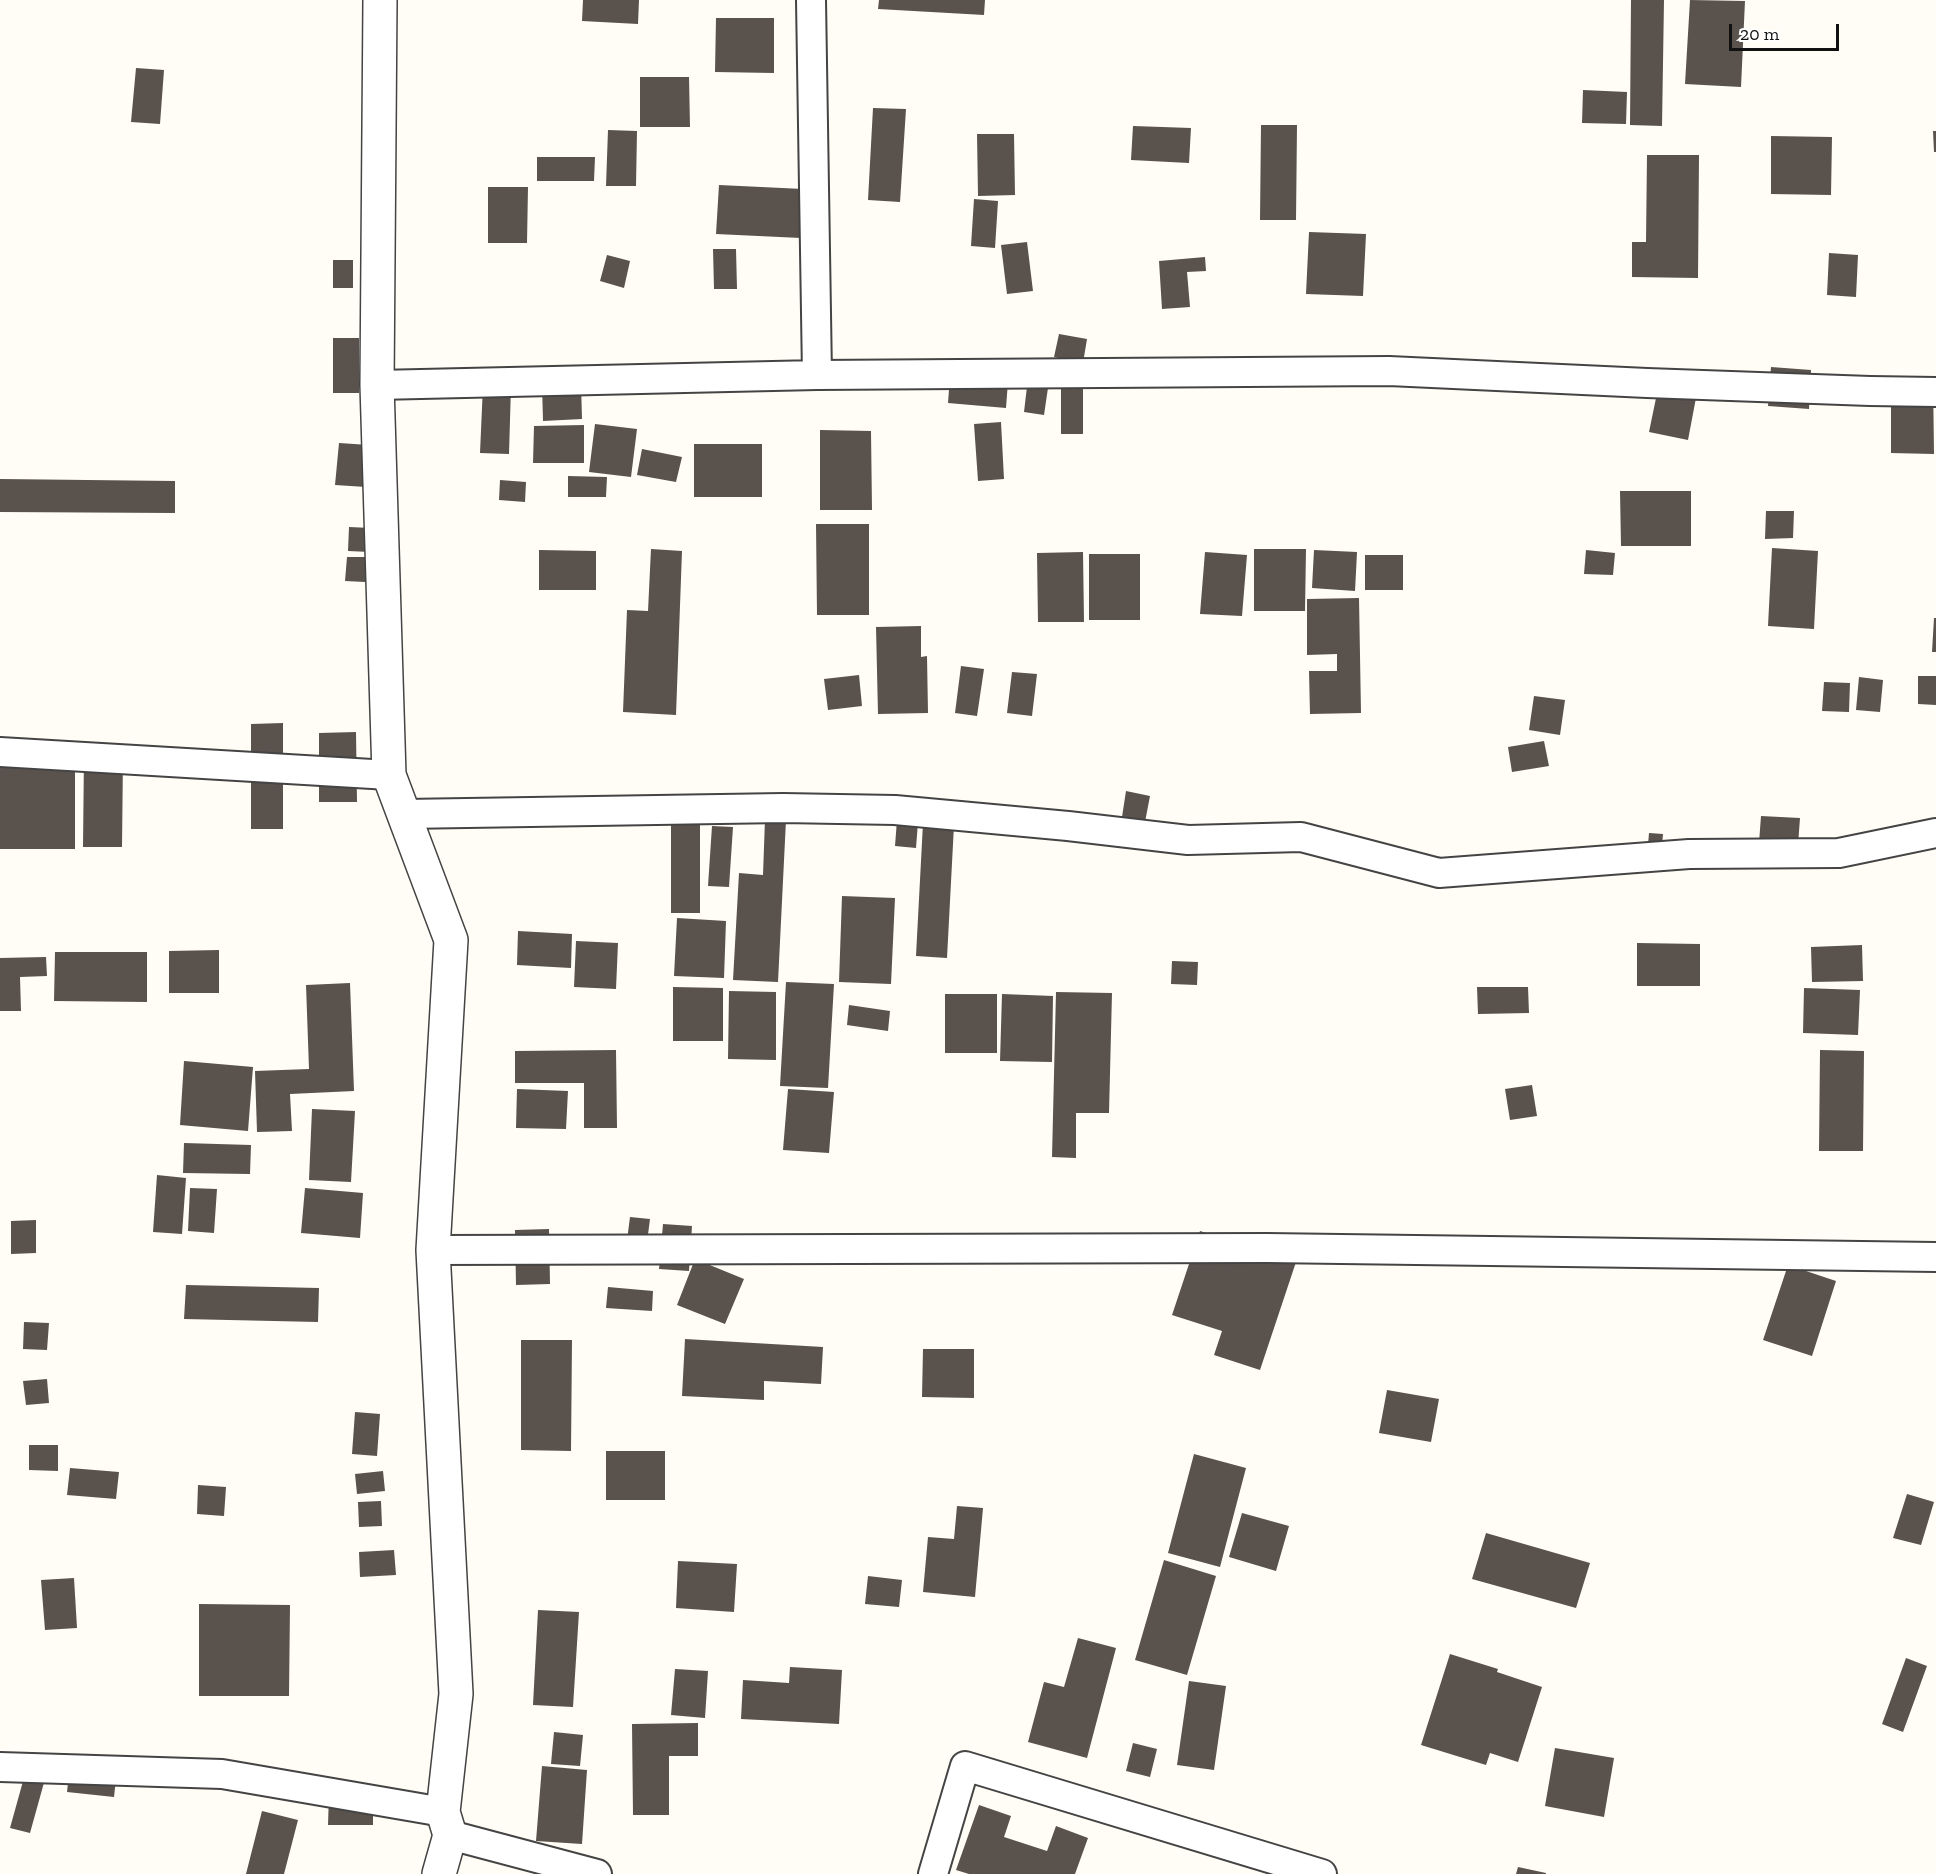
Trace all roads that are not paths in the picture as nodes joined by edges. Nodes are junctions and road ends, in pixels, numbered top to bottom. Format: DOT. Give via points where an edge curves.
graph roads {
  1 [pos="381,0"];
  2 [pos="811,0"];
  3 [pos="817,375"];
  4 [pos="377,385"];
  5 [pos="1936,392"];
  6 [pos="0,752"];
  7 [pos="389,775"];
  8 [pos="404,814"];
  9 [pos="1936,833"];
  10 [pos="434,1250"];
  11 [pos="1936,1257"];
  12 [pos="0,1767"];
  13 [pos="446,1823"];
  14 [pos="439,1874"];
  15 [pos="597,1874"];
  16 [pos="933,1874"];
  17 [pos="1322,1874"];
  1 -- 4 [label="street"];
  2 -- 3 [label="street"];
  3 -- 4 [label="street"];
  3 -- 5 [label="street" via="1389,371 1647,384"];
  4 -- 7 [label="street"];
  6 -- 7 [label="street"];
  7 -- 8 [label="street"];
  8 -- 9 [label="street" via="895,810 1188,840 1301,837 1439,873 1689,854 1839,853"];
  8 -- 10 [label="street" via="451,940"];
  10 -- 11 [label="street" via="1267,1248"];
  10 -- 13 [label="street" via="456,1694"];
  12 -- 13 [label="street" via="222,1774"];
  13 -- 14 [label="street"];
  13 -- 15 [label="street"];
  16 -- 17 [label="street" via="965,1766"];
}
